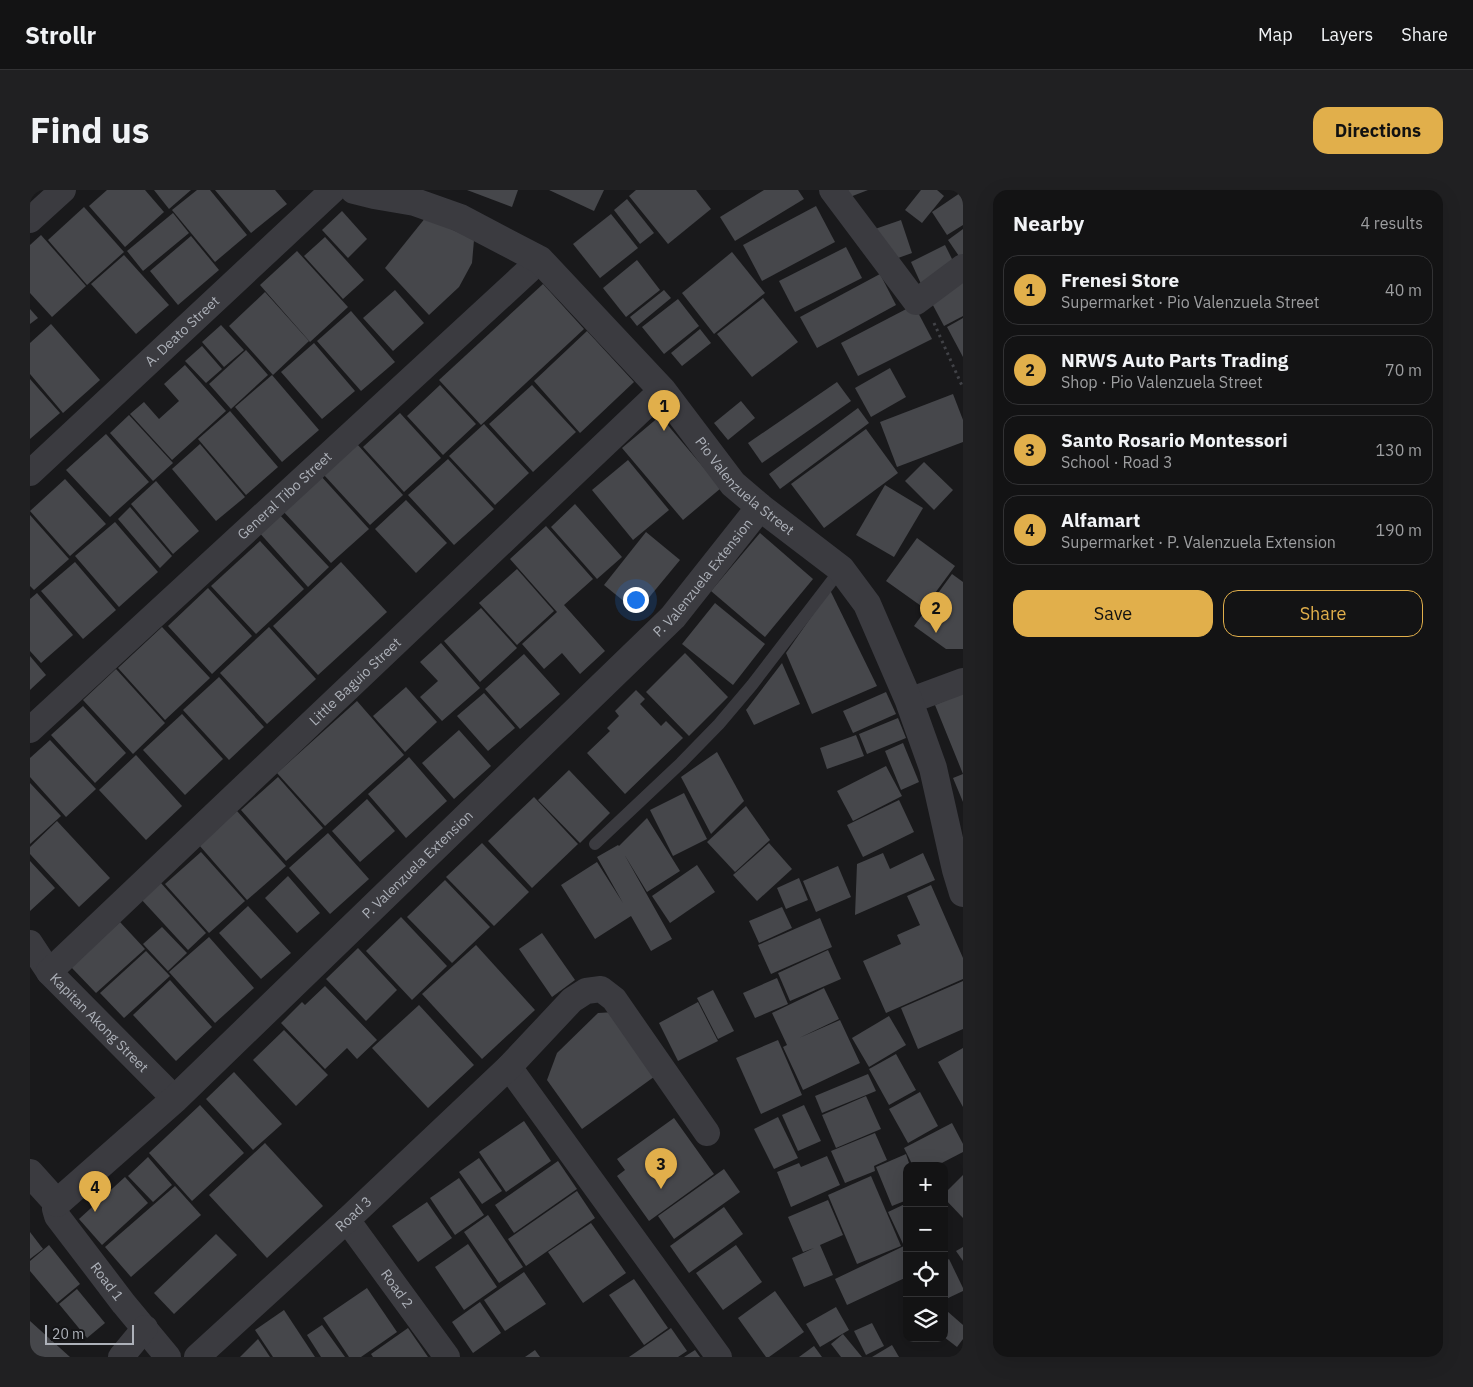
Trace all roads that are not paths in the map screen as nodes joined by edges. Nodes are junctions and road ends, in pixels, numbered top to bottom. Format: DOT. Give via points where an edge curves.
graph roads {
  1 [pos="63,190"];
  2 [pos="333,190"];
  3 [pos="354,190"];
  4 [pos="832,190"];
  5 [pos="30,220"];
  6 [pos="540,260"];
  7 [pos="963,267"];
  8 [pos="662,390"];
  9 [pos="30,474"];
  10 [pos="760,507"];
  11 [pos="841,569"];
  12 [pos="963,681"];
  13 [pos="909,701"];
  14 [pos="30,730"];
  15 [pos="595,844"];
  16 [pos="961,877"];
  17 [pos="30,943"];
  18 [pos="49,972"];
  19 [pos="509,1067"];
  20 [pos="175,1099"];
  21 [pos="707,1133"];
  22 [pos="30,1173"];
  23 [pos="57,1203"];
  24 [pos="347,1220"];
  25 [pos="145,1328"];
  26 [pos="121,1357"];
  27 [pos="168,1357"];
  28 [pos="198,1357"];
  29 [pos="447,1357"];
  30 [pos="719,1357"];
  1 -- 5 [label="street"];
  2 -- 9 [label="street, A. Deato Street"];
  3 -- 6 [label="street, Pio Valenzuela Street" via="415,202 460,218"];
  4 -- 7 [label="street" via="916,302"];
  6 -- 8 [label="street, Pio Valenzuela Street"];
  6 -- 14 [label="street, General Tibo Street"];
  8 -- 10 [label="street, Pio Valenzuela Street" via="733,484"];
  8 -- 18 [label="street, Little Baguio Street"];
  10 -- 11 [label="street, Pio Valenzuela Street"];
  10 -- 20 [label="street, P. Valenzuela Extension" via="673,618"];
  11 -- 13 [label="street, Pio Valenzuela Street" via="867,604"];
  11 -- 15 [label="lane" via="719,724"];
  12 -- 13 [label="street"];
  13 -- 16 [label="street, Pio Valenzuela Street" via="933,768"];
  17 -- 18 [label="street, Kapitan Akong Street"];
  18 -- 20 [label="street, Kapitan Akong Street"];
  19 -- 21 [label="street, Road 3" via="572,1000 586,991 601,989 614,999"];
  19 -- 24 [label="street, Road 3"];
  19 -- 30 [label="street"];
  20 -- 23 [label="street, P. Valenzuela Extension"];
  22 -- 23 [label="street"];
  23 -- 25 [label="street, Road 1" via="57,1216"];
  24 -- 28 [label="street, Road 3"];
  24 -- 29 [label="street, Road 2"];
  25 -- 26 [label="street"];
  25 -- 27 [label="street, Road 1"];
}
